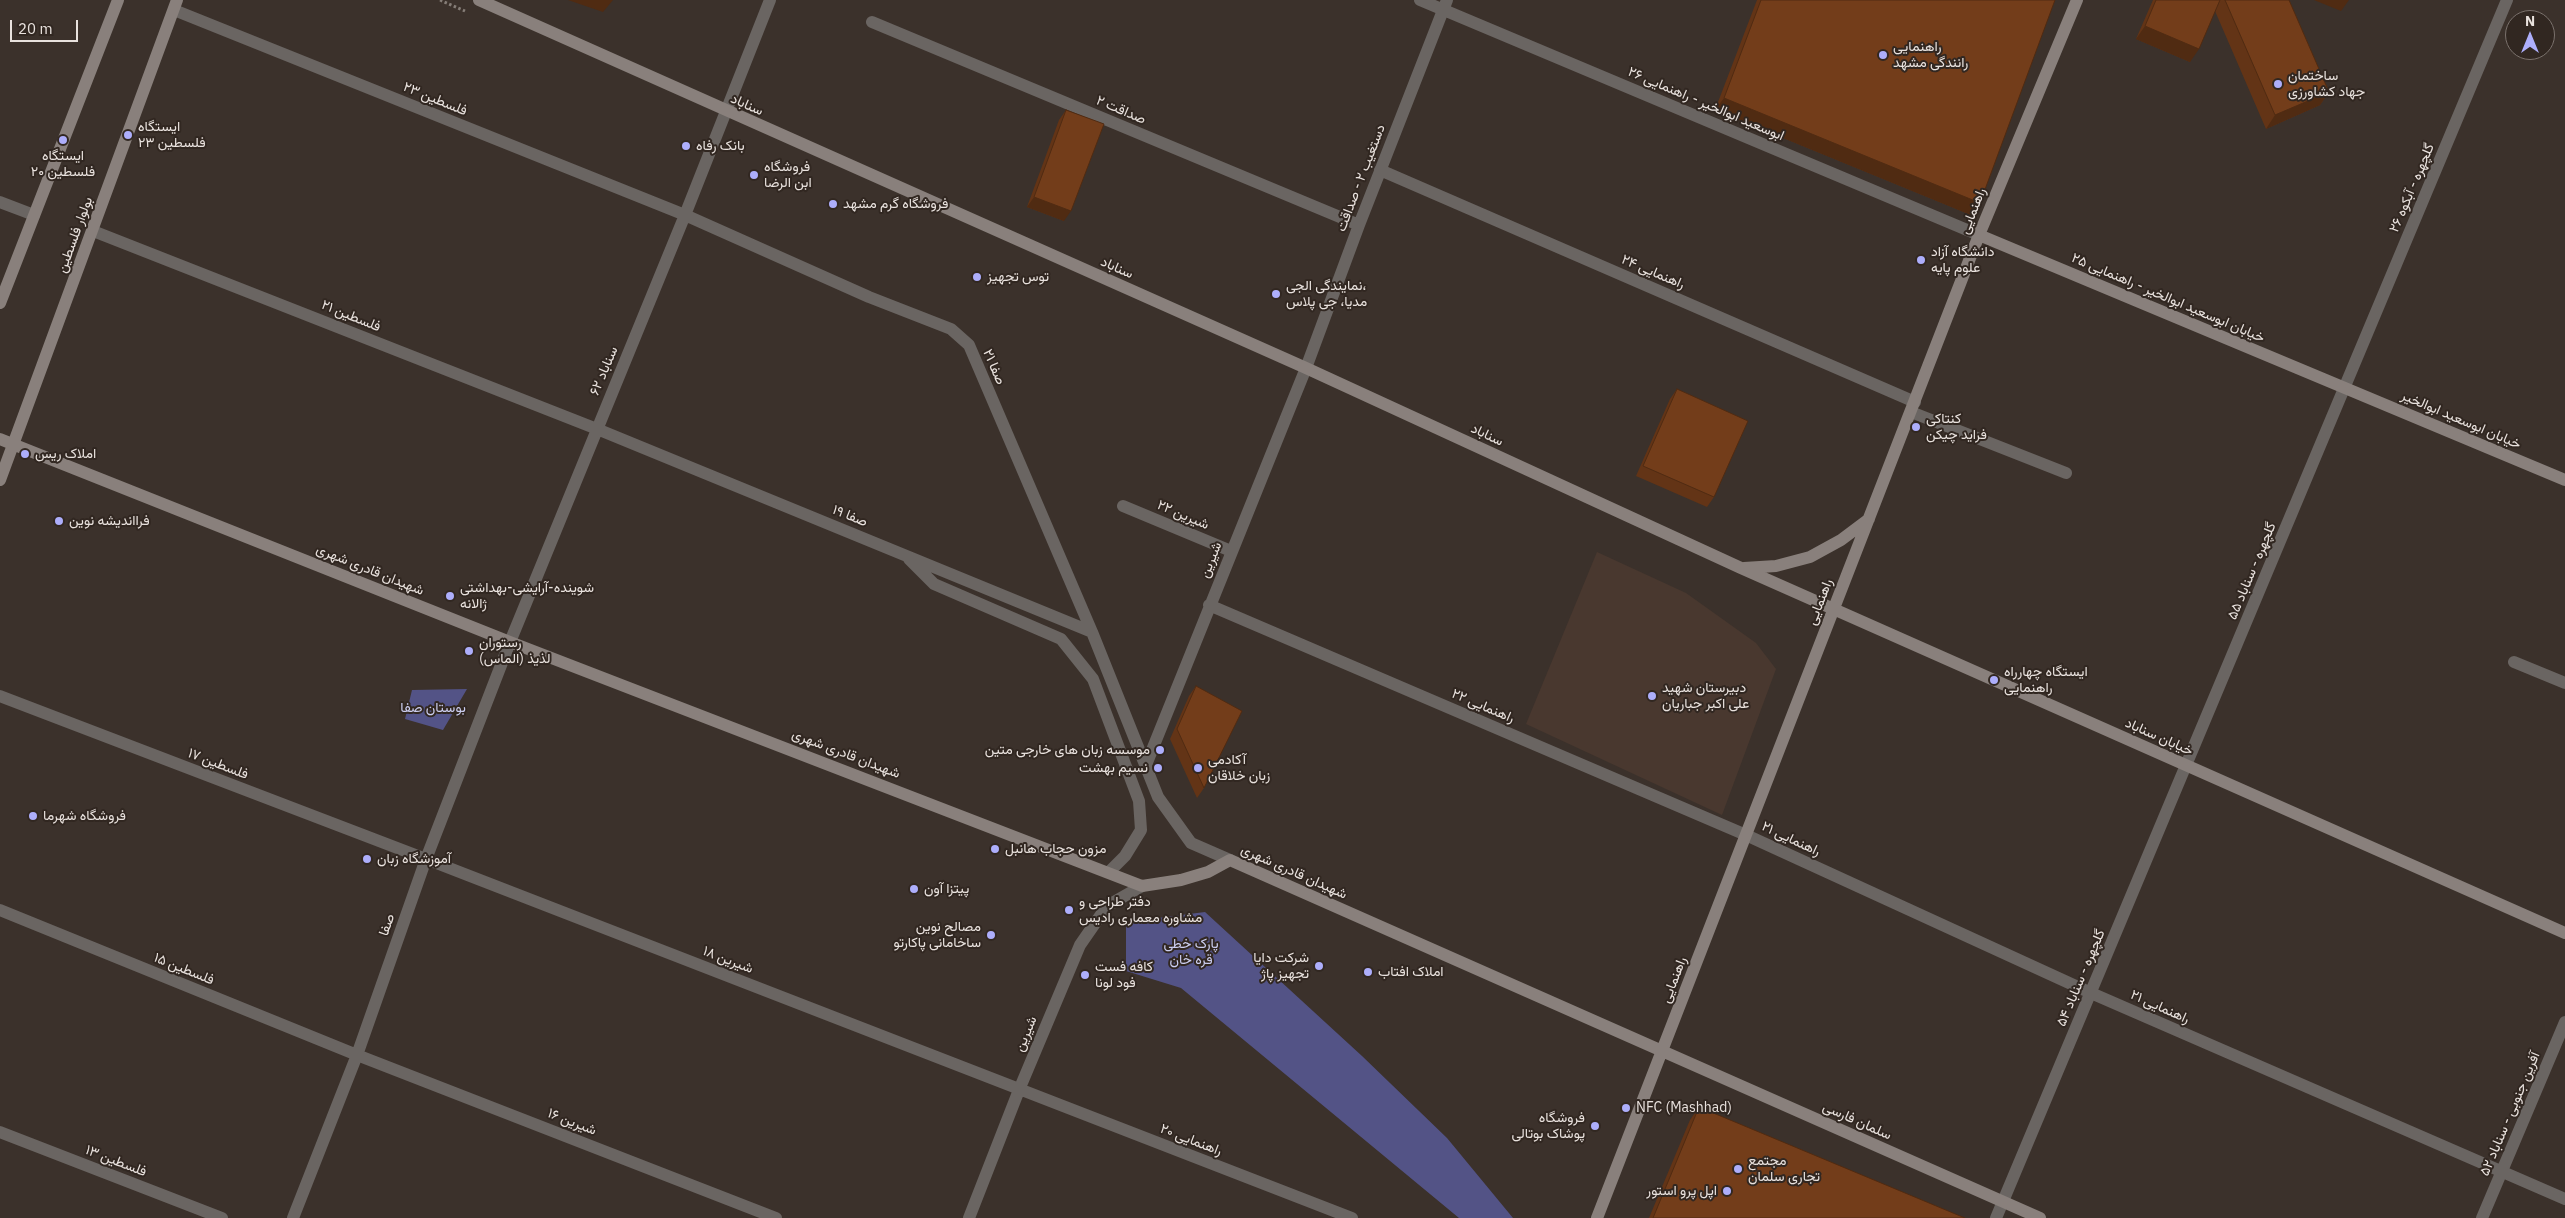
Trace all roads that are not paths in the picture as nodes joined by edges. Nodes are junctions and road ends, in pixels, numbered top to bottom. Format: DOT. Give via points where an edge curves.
graph roads {
  1 [pos="118,0"];
  2 [pos="479,0"];
  3 [pos="770,0"];
  4 [pos="1420,0"];
  5 [pos="2078,0"];
  6 [pos="2507,0"];
  7 [pos="175,5"];
  8 [pos="1445,5"];
  9 [pos="872,22"];
  10 [pos="726,112"];
  11 [pos="1380,170"];
  12 [pos="0,202"];
  13 [pos="34,215"];
  14 [pos="685,215"];
  15 [pos="1359,225"];
  16 [pos="93,230"];
  17 [pos="1979,235"];
  18 [pos="0,303"];
  19 [pos="1306,368"];
  20 [pos="2345,388"];
  21 [pos="1912,407"];
  22 [pos="597,429"];
  23 [pos="0,439"];
  24 [pos="12,444"];
  25 [pos="1,473"];
  26 [pos="2066,473"];
  27 [pos="2565,480"];
  28 [pos="1123,506"];
  29 [pos="1869,519"];
  30 [pos="1231,551"];
  31 [pos="904,554"];
  32 [pos="1742,568"];
  33 [pos="1209,605"];
  34 [pos="1834,609"];
  35 [pos="1092,632"];
  36 [pos="510,642"];
  37 [pos="2514,662"];
  38 [pos="2565,683"];
  39 [pos="0,696"];
  40 [pos="1146,765"];
  41 [pos="2186,765"];
  42 [pos="1746,835"];
  43 [pos="426,859"];
  44 [pos="1230,860"];
  45 [pos="1110,872"];
  46 [pos="1142,886"];
  47 [pos="0,910"];
  48 [pos="2565,933"];
  49 [pos="2091,993"];
  50 [pos="2565,1022"];
  51 [pos="1662,1051"];
  52 [pos="357,1055"];
  53 [pos="1019,1090"];
  54 [pos="0,1132"];
  55 [pos="2502,1171"];
  56 [pos="2565,1199"];
  57 [pos="2003,1202"];
  58 [pos="222,1218"];
  59 [pos="293,1218"];
  60 [pos="776,1218"];
  61 [pos="969,1218"];
  62 [pos="1352,1218"];
  63 [pos="1597,1218"];
  64 [pos="1996,1218"];
  65 [pos="2040,1218"];
  66 [pos="2482,1218"];
  1 -- 13 [label="main road"];
  2 -- 10 [label="main road, سناباد"];
  3 -- 10 [label="street, سناباد ۶۲"];
  4 -- 8 [label="street, ابوسعید ابوالخیر - راهنمایی ۲۶"];
  5 -- 17 [label="main road, راهنمایی"];
  6 -- 20 [label="street, گلچهره - آبکوه ۲۶"];
  7 -- 14 [label="street, فلسطین ۲۳"];
  7 -- 16 [label="main road, بولوار فلسطین"];
  8 -- 11 [label="street, دستغیب ۲ - صداقت"];
  8 -- 17 [label="street, ابوسعید ابوالخیر - راهنمایی ۲۶"];
  9 -- 15 [label="street, صداقت ۲"];
  10 -- 14 [label="street, سناباد ۶۲"];
  10 -- 19 [label="main road, سناباد"];
  11 -- 15 [label="street, دستغیب ۲ - صداقت"];
  11 -- 21 [label="street, راهنمایی ۲۴"];
  12 -- 13 [label="street"];
  13 -- 18 [label="main road"];
  14 -- 22 [label="street, سناباد ۶۲"];
  14 -- 35 [label="street, صفا ۲۱" via="868,297 951,329 968,345"];
  15 -- 19 [label="street, دستغیب ۲ - صداقت"];
  16 -- 22 [label="street, فلسطین ۲۱"];
  16 -- 24 [label="main road, بولوار فلسطین"];
  17 -- 20 [label="main road, خیابان ابوسعید ابوالخیر - راهنمایی ۲۵"];
  17 -- 21 [label="main road, راهنمایی"];
  19 -- 30 [label="street, شیرین"];
  19 -- 32 [label="main road, سناباد"];
  20 -- 27 [label="main road, خیابان ابوسعید ابوالخیر"];
  20 -- 41 [label="street, گلچهره - سناباد ۵۵"];
  21 -- 26 [label="street, راهنمایی ۲۴"];
  21 -- 29 [label="main road, راهنمایی"];
  22 -- 31 [label="street, صفا ۱۹"];
  22 -- 36 [label="street, سناباد ۶۲"];
  23 -- 24 [label="main road, شهیدان قادری شهری"];
  24 -- 25 [label="main road, بولوار فلسطین"];
  24 -- 36 [label="main road, شهیدان قادری شهری"];
  28 -- 30 [label="street, شیرین ۲۲"];
  29 -- 32 [label="main road" via="1842,540 1810,556 1776,566"];
  29 -- 34 [label="main road, راهنمایی"];
  30 -- 33 [label="street, شیرین"];
  31 -- 35 [label="street, صفا ۱۹"];
  31 -- 45 [label="street" via="934,584 1061,639 1093,678 1139,801 1141,830 1125,856"];
  32 -- 34 [label="main road, خیابان سناباد"];
  33 -- 40 [label="street, شیرین"];
  33 -- 42 [label="street, راهنمایی ۲۲"];
  34 -- 41 [label="main road, خیابان سناباد"];
  34 -- 42 [label="main road, راهنمایی"];
  35 -- 40 [label="street, صفا ۲۱"];
  36 -- 43 [label="street, صفا"];
  36 -- 45 [label="main road, شهیدان قادری شهری"];
  37 -- 38 [label="street"];
  39 -- 43 [label="street, فلسطین ۱۷"];
  40 -- 44 [label="street, صفا ۲۱" via="1158,797 1191,843"];
  41 -- 48 [label="main road, خیابان سناباد"];
  41 -- 49 [label="street, گلچهره - سناباد ۵۴"];
  42 -- 49 [label="street, راهنمایی ۲۱"];
  42 -- 51 [label="main road, راهنمایی"];
  43 -- 52 [label="street, صفا"];
  43 -- 53 [label="street, شیرین ۱۸"];
  44 -- 46 [label="main road, شهیدان قادری شهری" via="1208,872 1181,880"];
  44 -- 51 [label="main road, شهیدان قادری شهری"];
  45 -- 46 [label="main road, شهیدان قادری شهری"];
  46 -- 53 [label="street, شیرین" via="1107,906 1080,945"];
  47 -- 52 [label="street, فلسطین ۱۵"];
  49 -- 55 [label="street, راهنمایی ۲۱"];
  49 -- 57 [label="street, گلچهره - سناباد ۵۴"];
  50 -- 55 [label="street, آفرین جنوبی - سناباد ۵۲"];
  51 -- 57 [label="main road, سلمان فارسی"];
  51 -- 63 [label="main road, راهنمایی"];
  52 -- 59 [label="street, صفا"];
  52 -- 60 [label="street, شیرین ۱۶"];
  53 -- 61 [label="street, شیرین"];
  53 -- 62 [label="street, راهنمایی ۲۰"];
  54 -- 58 [label="street, فلسطین ۱۳"];
  55 -- 56 [label="street, راهنمایی ۲۱"];
  55 -- 66 [label="street, آفرین جنوبی - سناباد ۵۲"];
  57 -- 64 [label="street, گلچهره - سناباد ۵۴"];
  57 -- 65 [label="main road, سلمان فارسی"];
}
